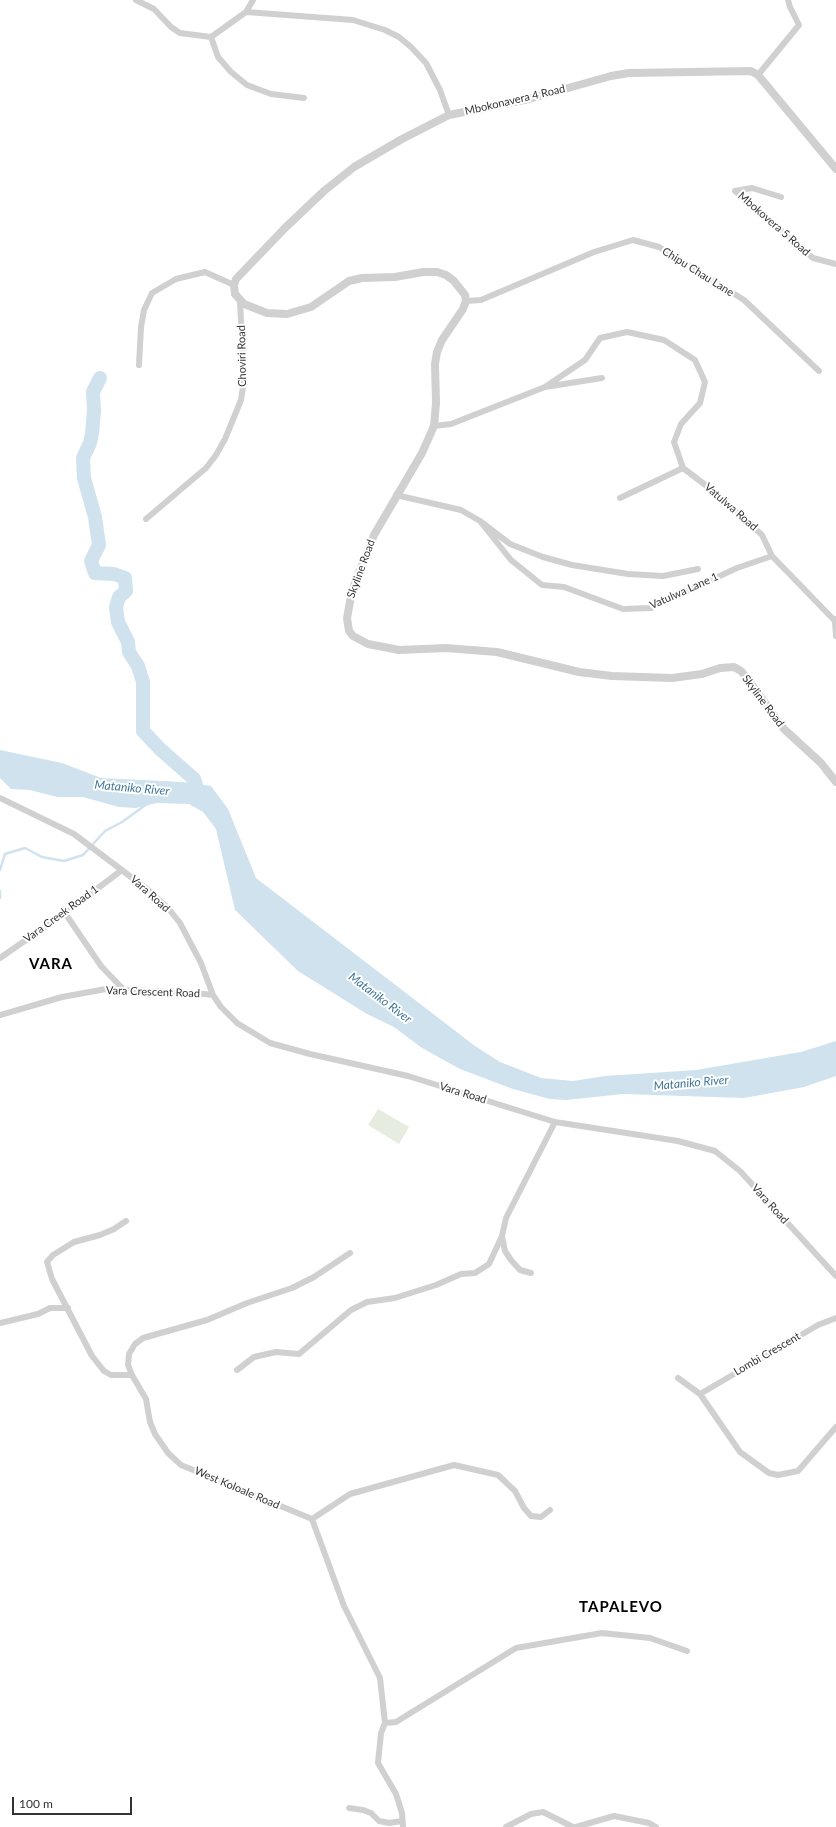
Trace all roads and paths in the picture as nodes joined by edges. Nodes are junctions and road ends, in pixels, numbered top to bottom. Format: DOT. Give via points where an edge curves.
graph roads {
  1 [pos="136,0"];
  2 [pos="253,0"];
  3 [pos="788,0"];
  4 [pos="246,12"];
  5 [pos="211,37"];
  6 [pos="758,76"];
  7 [pos="304,98"];
  8 [pos="449,115"];
  9 [pos="836,169"];
  10 [pos="781,197"];
  11 [pos="836,264"];
  12 [pos="234,285"];
  13 [pos="240,301"];
  14 [pos="466,301"];
  15 [pos="139,365"];
  16 [pos="819,371"];
  17 [pos="602,378"];
  18 [pos="545,387"];
  19 [pos="434,426"];
  20 [pos="683,468"];
  21 [pos="396,495"];
  22 [pos="620,498"];
  23 [pos="146,519"];
  24 [pos="480,521"];
  25 [pos="772,556"];
  26 [pos="698,569"];
  27 [pos="835,620"];
  28 [pos="836,636"];
  29 [pos="836,782"];
  30 [pos="0,798"];
  31 [pos="122,870"];
  32 [pos="65,913"];
  33 [pos="0,958"];
  34 [pos="123,989"];
  35 [pos="213,995"];
  36 [pos="0,1015"];
  37 [pos="555,1122"];
  38 [pos="126,1221"];
  39 [pos="502,1236"];
  40 [pos="350,1253"];
  41 [pos="531,1273"];
  42 [pos="836,1276"];
  43 [pos="68,1308"];
  44 [pos="836,1318"];
  45 [pos="0,1323"];
  46 [pos="237,1370"];
  47 [pos="132,1375"];
  48 [pos="678,1378"];
  49 [pos="700,1394"];
  50 [pos="836,1427"];
  51 [pos="550,1510"];
  52 [pos="312,1520"];
  53 [pos="687,1651"];
  54 [pos="386,1723"];
  55 [pos="349,1808"];
  56 [pos="403,1824"];
  57 [pos="506,1827"];
  58 [pos="574,1827"];
  59 [pos="656,1827"];
  1 -- 5 [label="street" via="154,9 180,33"];
  2 -- 4 [label="street"];
  3 -- 6 [label="street" via="799,25"];
  4 -- 5 [label="street"];
  4 -- 8 [label="street" via="353,20 385,30 412,47 426,63"];
  5 -- 7 [label="street" via="218,57 247,85 271,94"];
  6 -- 8 [label="street, Mbokonavera 4 Road" via="751,71 742,70 629,73 593,80 529,99"];
  6 -- 9 [label="street"];
  8 -- 12 [label="street, Mbokonavera 4 Road" via="354,167 285,228 236,279"];
  10 -- 11 [label="street, Mbokovera 5 Road" via="752,188 735,191 813,258"];
  12 -- 13 [label="street" via="235,294"];
  12 -- 15 [label="street" via="205,272 176,279 152,293 144,310"];
  13 -- 14 [label="street" via="267,313 286,314 311,307 349,281 424,272 446,275 462,289"];
  13 -- 23 [label="street, Choviri Road" via="244,380 241,400 225,439 206,468"];
  14 -- 16 [label="street, Chipu Chau Lane" via="481,300 594,252 633,240 659,248 744,300"];
  14 -- 19 [label="street, Skyline Road" via="436,352"];
  17 -- 18 [label="street"];
  18 -- 19 [label="street" via="451,424"];
  18 -- 20 [label="street" via="585,360 600,338 627,332 664,340 695,360 705,382 700,403 682,424 674,442"];
  19 -- 21 [label="street, Skyline Road" via="422,453"];
  20 -- 22 [label="street"];
  20 -- 25 [label="street, Vatulwa Road" via="762,535"];
  21 -- 24 [label="street" via="461,510"];
  21 -- 29 [label="street, Skyline Road" via="374,535 352,591 346,618 349,631 356,639 399,650 446,648 497,652 579,672 612,676 672,678 702,674 720,668 734,668 744,674 784,729 818,760"];
  24 -- 25 [label="street, Vatulwa Lane 1" via="511,560 542,585 564,587 623,609 651,608 737,568"];
  24 -- 26 [label="street" via="510,544 572,564 628,574 663,576"];
  25 -- 27 [label="street, Vatulwa Road"];
  27 -- 28 [label="street"];
  30 -- 31 [label="street, Vara Road" via="74,834"];
  31 -- 32 [label="street, Vara Creek Road 1"];
  31 -- 35 [label="street, Vara Road" via="168,908 180,924 201,963"];
  32 -- 33 [label="street, Vara Creek Road 1"];
  32 -- 34 [label="street" via="101,966"];
  34 -- 35 [label="street, Vara Crescent Road"];
  34 -- 36 [label="street, Vara Crescent Road" via="106,989 62,997"];
  35 -- 37 [label="street, Vara Road" via="237,1023 270,1043 408,1076"];
  37 -- 39 [label="street" via="506,1218"];
  37 -- 42 [label="street, Vara Road" via="678,1141 715,1150 740,1171"];
  38 -- 43 [label="street" via="100,1235 64,1247 47,1262 52,1279"];
  39 -- 41 [label="street" via="505,1251 511,1260 520,1270"];
  39 -- 46 [label="street" via="488,1264 475,1273 461,1274 395,1298 366,1302 351,1310 299,1354 276,1352 254,1357"];
  40 -- 47 [label="street" via="292,1288 207,1320 143,1338 135,1344 129,1354 128,1365"];
  43 -- 45 [label="street" via="50,1308 38,1314"];
  43 -- 47 [label="street" via="92,1356 104,1371 111,1375"];
  44 -- 49 [label="street, Lombi Crescent" via="799,1336"];
  47 -- 52 [label="street, West Koloale Road" via="146,1399 155,1434 168,1453 181,1465"];
  48 -- 49 [label="street"];
  49 -- 50 [label="street" via="740,1452 769,1473 778,1475 798,1471"];
  51 -- 52 [label="street" via="541,1517 531,1516 515,1491 498,1475 454,1465 350,1494"];
  52 -- 54 [label="street" via="344,1606 380,1678"];
  53 -- 54 [label="street" via="650,1638 602,1633 516,1648 396,1722"];
  54 -- 56 [label="street" via="381,1733 378,1764 396,1794"];
  55 -- 56 [label="street" via="371,1813 379,1820 389,1823"];
  57 -- 58 [label="street" via="531,1814 543,1812"];
  58 -- 59 [label="street" via="614,1816 649,1823"];
}
